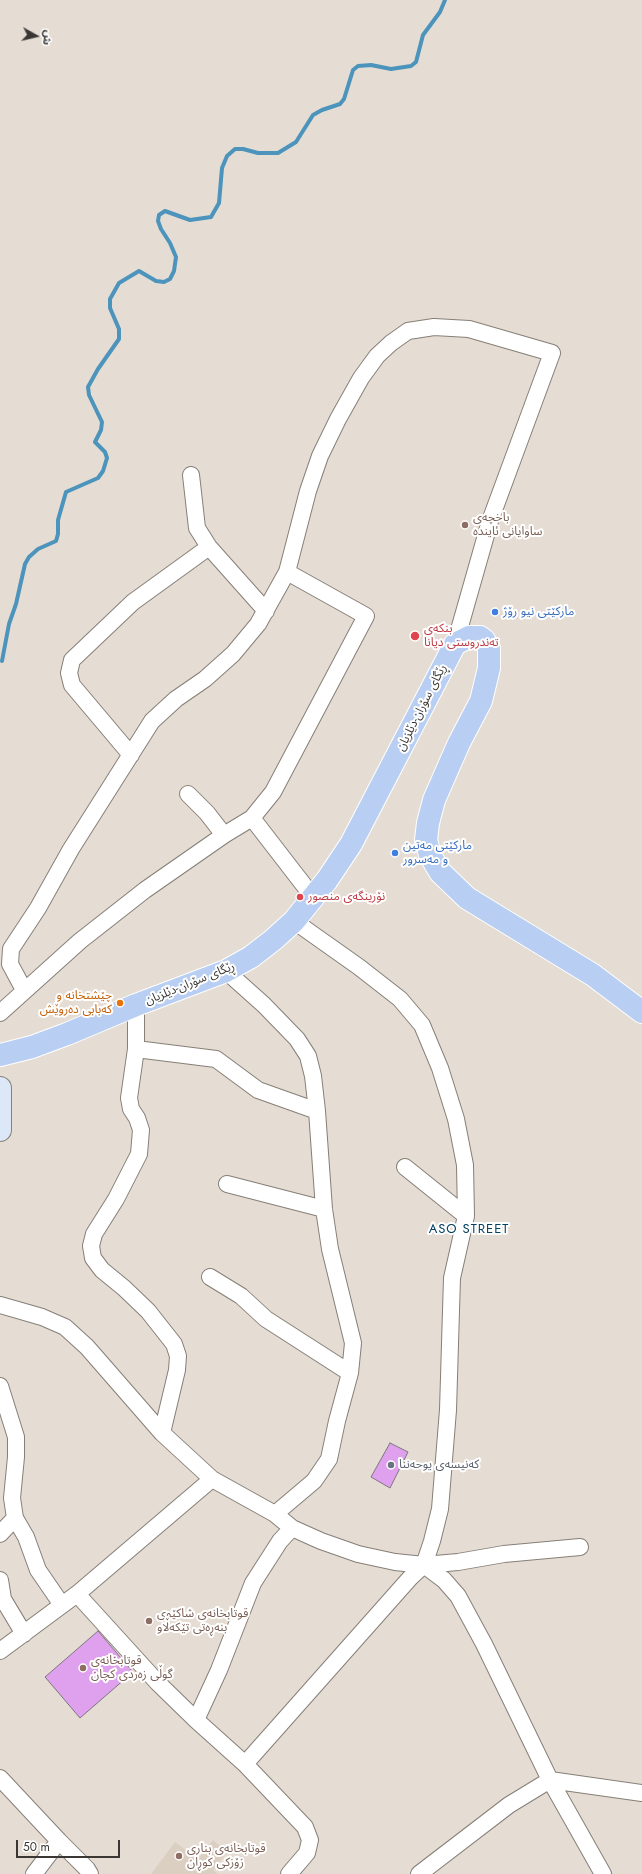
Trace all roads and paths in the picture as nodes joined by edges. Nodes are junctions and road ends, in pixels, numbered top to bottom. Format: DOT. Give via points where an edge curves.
graph roads {
  1 [pos="191,475"];
  2 [pos="209,547"];
  3 [pos="287,572"];
  4 [pos="266,611"];
  5 [pos="455,644"];
  6 [pos="131,755"];
  7 [pos="188,794"];
  8 [pos="252,818"];
  9 [pos="224,836"];
  10 [pos="313,897"];
  11 [pos="294,921"];
  12 [pos="226,971"];
  13 [pos="24,990"];
  14 [pos="136,1005"];
  15 [pos="642,1012"];
  16 [pos="0,1013"];
  17 [pos="136,1049"];
  18 [pos="0,1055"];
  19 [pos="0,1088"];
  20 [pos="317,1111"];
  21 [pos="0,1130"];
  22 [pos="405,1167"];
  23 [pos="227,1184"];
  24 [pos="324,1210"];
  25 [pos="466,1216"];
  26 [pos="210,1277"];
  27 [pos="0,1304"];
  28 [pos="350,1372"];
  29 [pos="0,1386"];
  30 [pos="162,1433"];
  31 [pos="212,1479"];
  32 [pos="6,1488"];
  33 [pos="275,1514"];
  34 [pos="15,1518"];
  35 [pos="292,1528"];
  36 [pos="0,1534"];
  37 [pos="580,1547"];
  38 [pos="424,1565"];
  39 [pos="0,1580"];
  40 [pos="77,1594"];
  41 [pos="62,1605"];
  42 [pos="24,1634"];
  43 [pos="0,1651"];
  44 [pos="196,1720"];
  45 [pos="245,1764"];
  46 [pos="550,1780"];
  47 [pos="1,1783"];
  48 [pos="642,1793"];
  49 [pos="58,1841"];
  50 [pos="599,1872"];
  51 [pos="34,1874"];
  52 [pos="90,1874"];
  53 [pos="289,1874"];
  54 [pos="419,1874"];
  1 -- 2 [label="street" via="198,528"];
  2 -- 4 [label="street"];
  2 -- 6 [label="street" via="133,602 72,660 69,673 72,685"];
  3 -- 4 [label="street"];
  3 -- 5 [label="street" via="320,456 361,378 391,342 408,331 441,327 469,329 552,353 490,521"];
  3 -- 8 [label="street" via="366,616 273,792"];
  4 -- 6 [label="street" via="233,654 152,721"];
  5 -- 10 [label="main road, ڕێگای سۆران-دێلزیان" via="362,825"];
  5 -- 15 [label="main road" via="469,637 480,637 489,648 489,668 481,701 434,800 426,840 430,855 440,872 467,898 593,975"];
  6 -- 13 [label="street" via="70,849 38,908 10,949 10,964"];
  7 -- 9 [label="street"];
  8 -- 9 [label="street"];
  8 -- 10 [label="street"];
  9 -- 13 [label="street" via="145,890 80,941"];
  10 -- 11 [label="main road, ڕێگای سۆران-دێلزیان"];
  11 -- 12 [label="main road, ڕێگای سۆران-دێلزیان" via="274,940"];
  11 -- 25 [label="street" via="400,1000 422,1025 440,1068 456,1119 465,1165"];
  12 -- 14 [label="main road, ڕێگای سۆران-دێلزیان"];
  12 -- 20 [label="street" via="297,1039 308,1056"];
  13 -- 16 [label="street"];
  14 -- 17 [label="street"];
  14 -- 18 [label="main road, ڕێگای سۆران-دێلزیان" via="32,1047"];
  17 -- 20 [label="street" via="216,1059 258,1090"];
  17 -- 30 [label="street" via="128,1098 141,1130 139,1154 116,1199 94,1234 91,1246 93,1258 102,1270 148,1311 174,1344 178,1356 177,1370"];
  19 -- 21 [label="street"];
  20 -- 24 [label="street"];
  22 -- 25 [label="street"];
  23 -- 24 [label="street"];
  24 -- 28 [label="street" via="336,1277 353,1343"];
  25 -- 38 [label="street" via="452,1278 448,1410 440,1509"];
  26 -- 28 [label="street" via="241,1296 273,1324"];
  27 -- 30 [label="street" via="65,1327 87,1347"];
  28 -- 33 [label="street" via="329,1459 314,1481"];
  29 -- 32 [label="street" via="16,1437 16,1457"];
  30 -- 31 [label="street"];
  31 -- 33 [label="street"];
  31 -- 40 [label="street"];
  32 -- 34 [label="street"];
  33 -- 35 [label="street"];
  34 -- 36 [label="street"];
  34 -- 41 [label="street" via="26,1537 38,1570"];
  35 -- 38 [label="street" via="321,1542 358,1554"];
  35 -- 44 [label="street" via="280,1541 253,1582 219,1670"];
  37 -- 38 [label="street"];
  38 -- 45 [label="street"];
  38 -- 46 [label="street" via="444,1580 458,1596"];
  39 -- 42 [label="street" via="3,1599"];
  40 -- 41 [label="street"];
  40 -- 44 [label="street" via="158,1683"];
  41 -- 42 [label="street"];
  42 -- 43 [label="street"];
  44 -- 45 [label="street"];
  45 -- 53 [label="street" via="305,1827 310,1840 307,1853"];
  46 -- 48 [label="street"];
  46 -- 50 [label="street"];
  46 -- 54 [label="street" via="509,1805"];
  47 -- 49 [label="street"];
  49 -- 51 [label="street"];
  49 -- 52 [label="street"];
}
